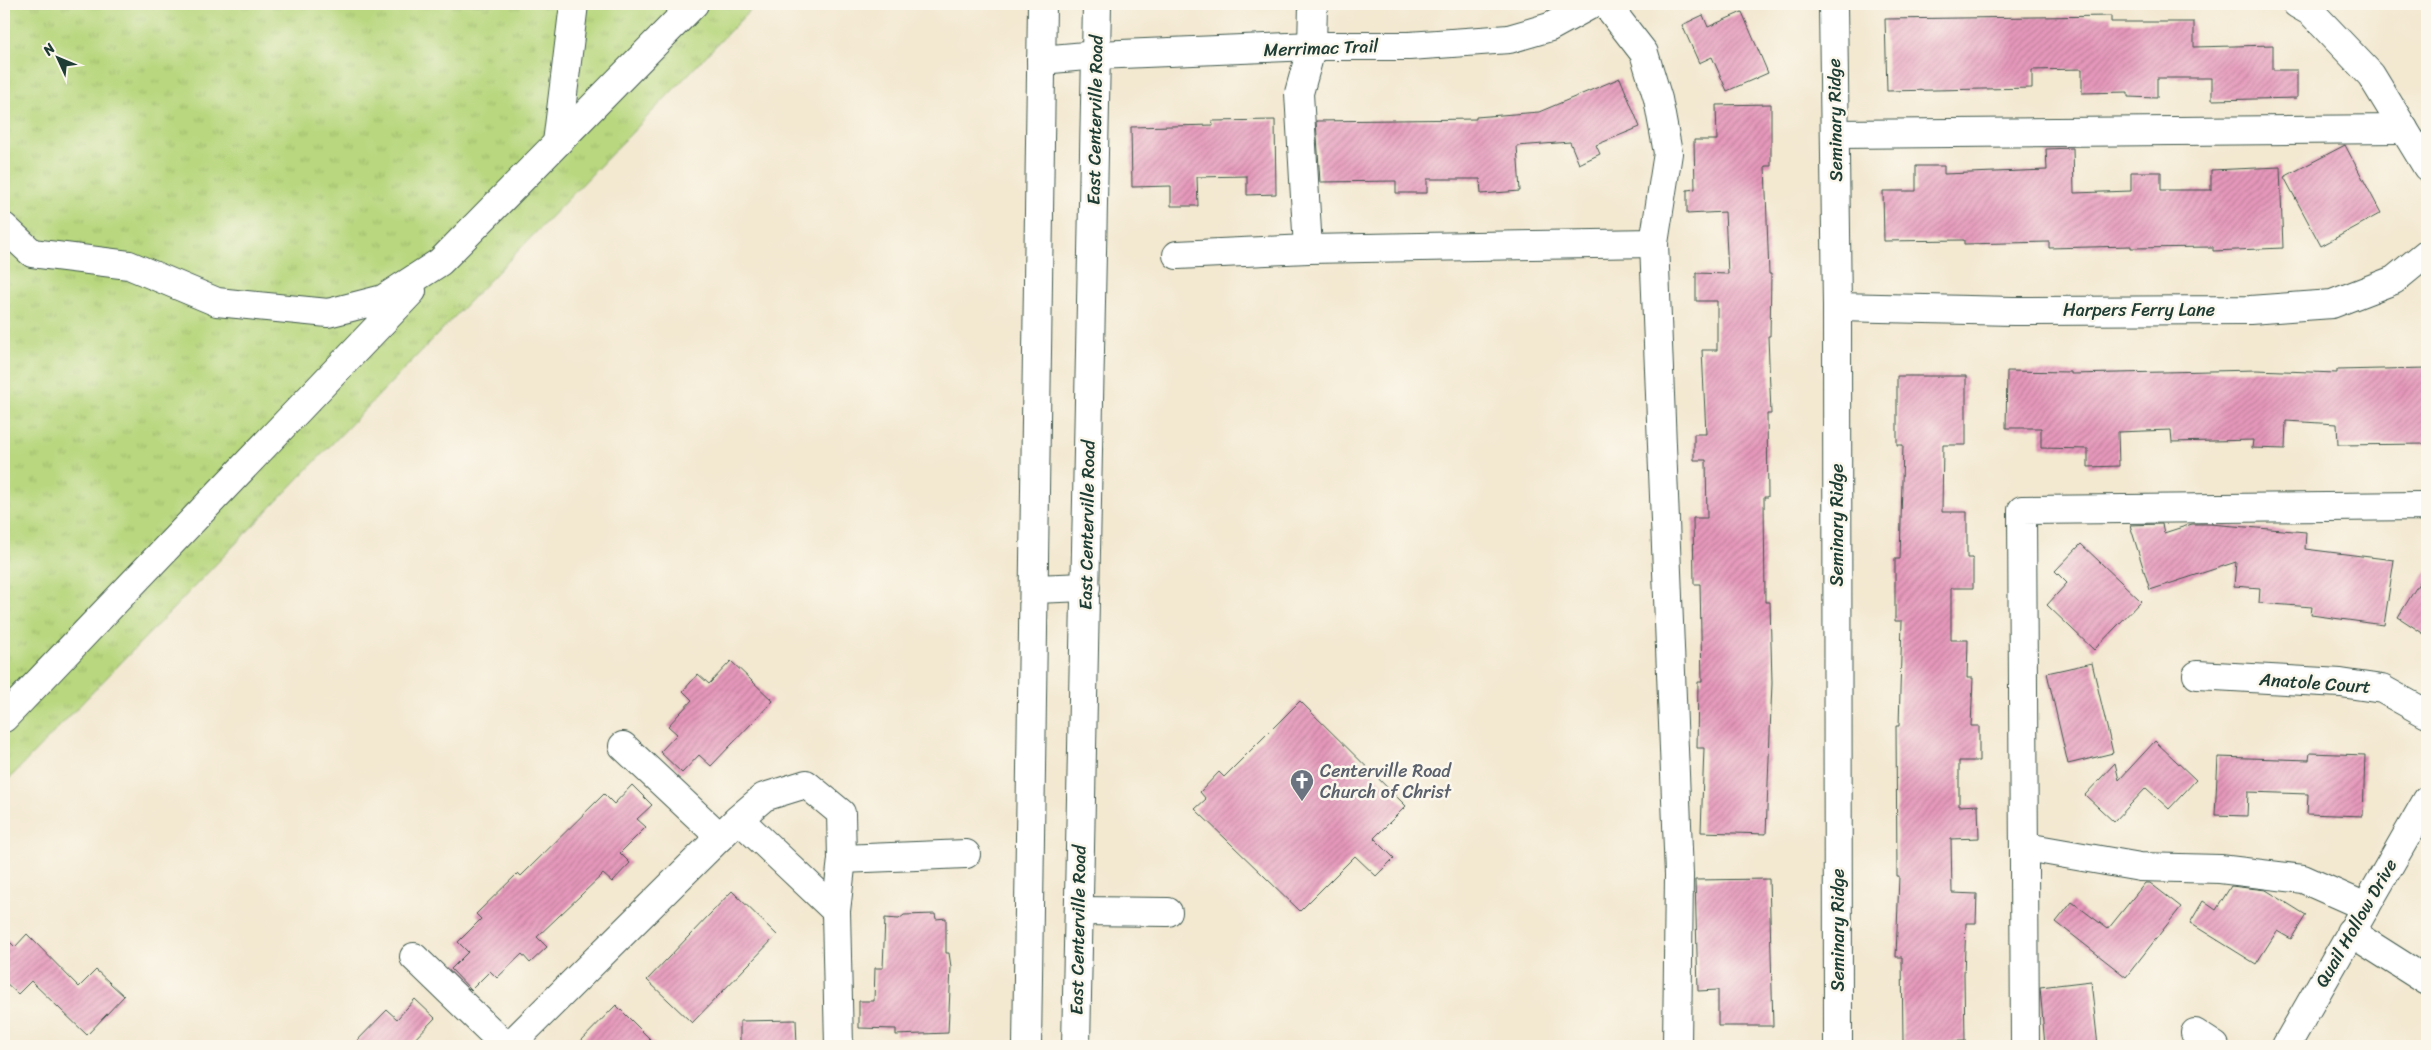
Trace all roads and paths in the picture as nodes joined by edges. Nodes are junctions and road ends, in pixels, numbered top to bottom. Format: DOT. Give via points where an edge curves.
graph roads {
  1 [pos="574,4"];
  2 [pos="694,4"];
  3 [pos="1042,4"];
  4 [pos="1098,4"];
  5 [pos="1313,4"];
  6 [pos="1592,4"];
  7 [pos="1606,4"];
  8 [pos="1833,4"];
  9 [pos="2297,4"];
  10 [pos="1312,46"];
  11 [pos="1097,55"];
  12 [pos="1042,60"];
  13 [pos="2404,129"];
  14 [pos="1835,134"];
  15 [pos="557,143"];
  16 [pos="2427,167"];
  17 [pos="4,227"];
  18 [pos="1654,242"];
  19 [pos="1308,249"];
  20 [pos="2427,253"];
  21 [pos="1177,255"];
  22 [pos="440,262"];
  23 [pos="1837,307"];
  24 [pos="2427,508"];
  25 [pos="1086,587"];
  26 [pos="1034,589"];
  27 [pos="2197,675"];
  28 [pos="2427,714"];
  29 [pos="4,718"];
  30 [pos="623,746"];
  31 [pos="2427,800"];
  32 [pos="739,818"];
  33 [pos="720,837"];
  34 [pos="2026,847"];
  35 [pos="966,854"];
  36 [pos="842,859"];
  37 [pos="2366,907"];
  38 [pos="836,911"];
  39 [pos="1079,911"];
  40 [pos="1168,912"];
  41 [pos="2350,932"];
  42 [pos="414,958"];
  43 [pos="2427,981"];
  44 [pos="507,1046"];
  45 [pos="839,1046"];
  46 [pos="1027,1046"];
  47 [pos="1076,1046"];
  48 [pos="1677,1046"];
  49 [pos="1838,1046"];
  50 [pos="2025,1046"];
  51 [pos="2286,1046"];
  1 -- 15 [label="street"];
  2 -- 15 [label="street"];
  3 -- 12 [label="street"];
  4 -- 11 [label="street, East Centerville Road"];
  5 -- 10 [label="street"];
  6 -- 10 [label="street, Merrimac Trail" via="1550,27 1509,39 1409,46"];
  7 -- 18 [label="street" via="1644,54 1658,99 1668,153"];
  8 -- 14 [label="street, Seminary Ridge"];
  9 -- 13 [label="street" via="2310,12 2372,75"];
  10 -- 11 [label="street, Merrimac Trail"];
  10 -- 19 [label="street" via="1299,93"];
  11 -- 12 [label="street, Merrimac Trail"];
  11 -- 25 [label="street, East Centerville Road"];
  12 -- 26 [label="street"];
  13 -- 14 [label="street"];
  13 -- 16 [label="street"];
  14 -- 23 [label="street, Seminary Ridge"];
  15 -- 22 [label="street"];
  17 -- 22 [label="street" via="32,253 129,265 217,302 328,313 382,299"];
  18 -- 19 [label="street"];
  18 -- 48 [label="street" via="1679,875"];
  19 -- 21 [label="street"];
  20 -- 23 [label="street, Harpers Ferry Lane" via="2394,280 2332,304 2250,310 2013,311"];
  22 -- 29 [label="street"];
  23 -- 49 [label="street, Seminary Ridge"];
  24 -- 34 [label="street" via="2022,510"];
  25 -- 26 [label="street"];
  25 -- 39 [label="street, East Centerville Road"];
  26 -- 46 [label="street"];
  27 -- 28 [label="street, Anatole Court" via="2341,683 2382,689"];
  30 -- 33 [label="street"];
  31 -- 37 [label="street, Quail Hollow Drive"];
  32 -- 33 [label="street"];
  32 -- 36 [label="street" via="764,797 806,784 841,813"];
  32 -- 38 [label="street"];
  33 -- 44 [label="street"];
  34 -- 37 [label="street" via="2140,867 2220,869 2303,879"];
  34 -- 50 [label="street"];
  35 -- 36 [label="street"];
  36 -- 38 [label="street"];
  37 -- 41 [label="street, Quail Hollow Drive"];
  38 -- 45 [label="street"];
  39 -- 40 [label="street"];
  39 -- 47 [label="street, East Centerville Road"];
  41 -- 43 [label="street"];
  41 -- 51 [label="street, Quail Hollow Drive"];
  42 -- 44 [label="street"];
}
